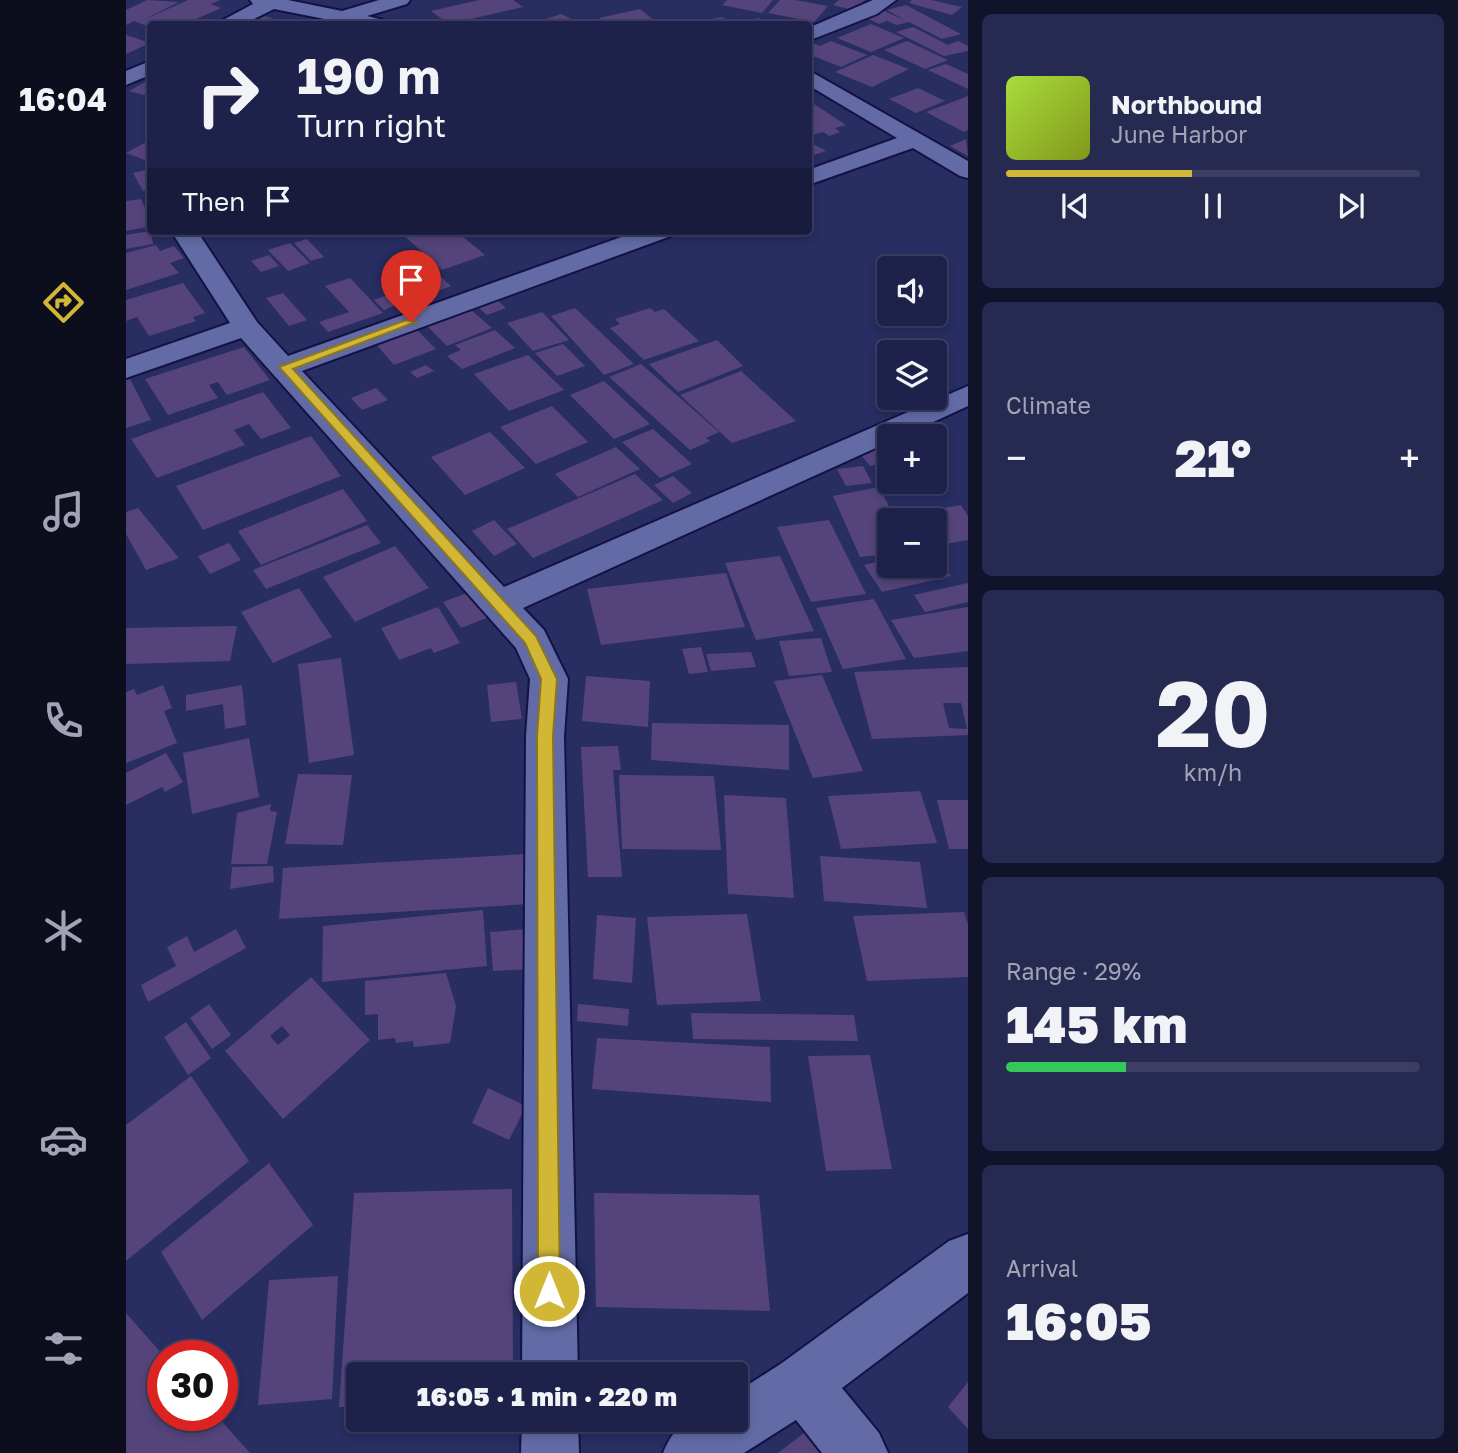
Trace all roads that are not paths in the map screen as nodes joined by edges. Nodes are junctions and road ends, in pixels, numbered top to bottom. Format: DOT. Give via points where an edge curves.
graph roads {
  1 [pos="400,0"];
  2 [pos="886,0"];
  3 [pos="265,1"];
  4 [pos="346,16"];
  5 [pos="235,21"];
  6 [pos="365,21"];
  7 [pos="812,33"];
  8 [pos="147,68"];
  9 [pos="812,78"];
  10 [pos="126,79"];
  11 [pos="914,140"];
  12 [pos="968,171"];
  13 [pos="812,177"];
  14 [pos="187,235"];
  15 [pos="651,235"];
  16 [pos="246,327"];
  17 [pos="285,367"];
  18 [pos="126,369"];
  19 [pos="968,395"];
  20 [pos="499,604"];
  21 [pos="968,1260"];
  22 [pos="550,1362"];
  23 [pos="802,1383"];
  24 [pos="550,1432"];
  25 [pos="550,1453"];
  26 [pos="692,1453"];
  27 [pos="859,1453"];
  1 -- 4 [label="street"];
  2 -- 7 [label="street"];
  3 -- 4 [label="street"];
  3 -- 5 [label="street"];
  4 -- 6 [label="street"];
  8 -- 10 [label="street"];
  9 -- 11 [label="street"];
  11 -- 12 [label="street"];
  11 -- 13 [label="street"];
  14 -- 16 [label="street"];
  15 -- 17 [label="street"];
  16 -- 17 [label="street"];
  16 -- 18 [label="street"];
  17 -- 20 [label="street"];
  19 -- 20 [label="street"];
  20 -- 22 [label="street" via="531,640 549,679 545,736"];
  21 -- 23 [label="street"];
  23 -- 26 [label="street"];
  23 -- 27 [label="street"];
  24 -- 25 [label="street"];
}
